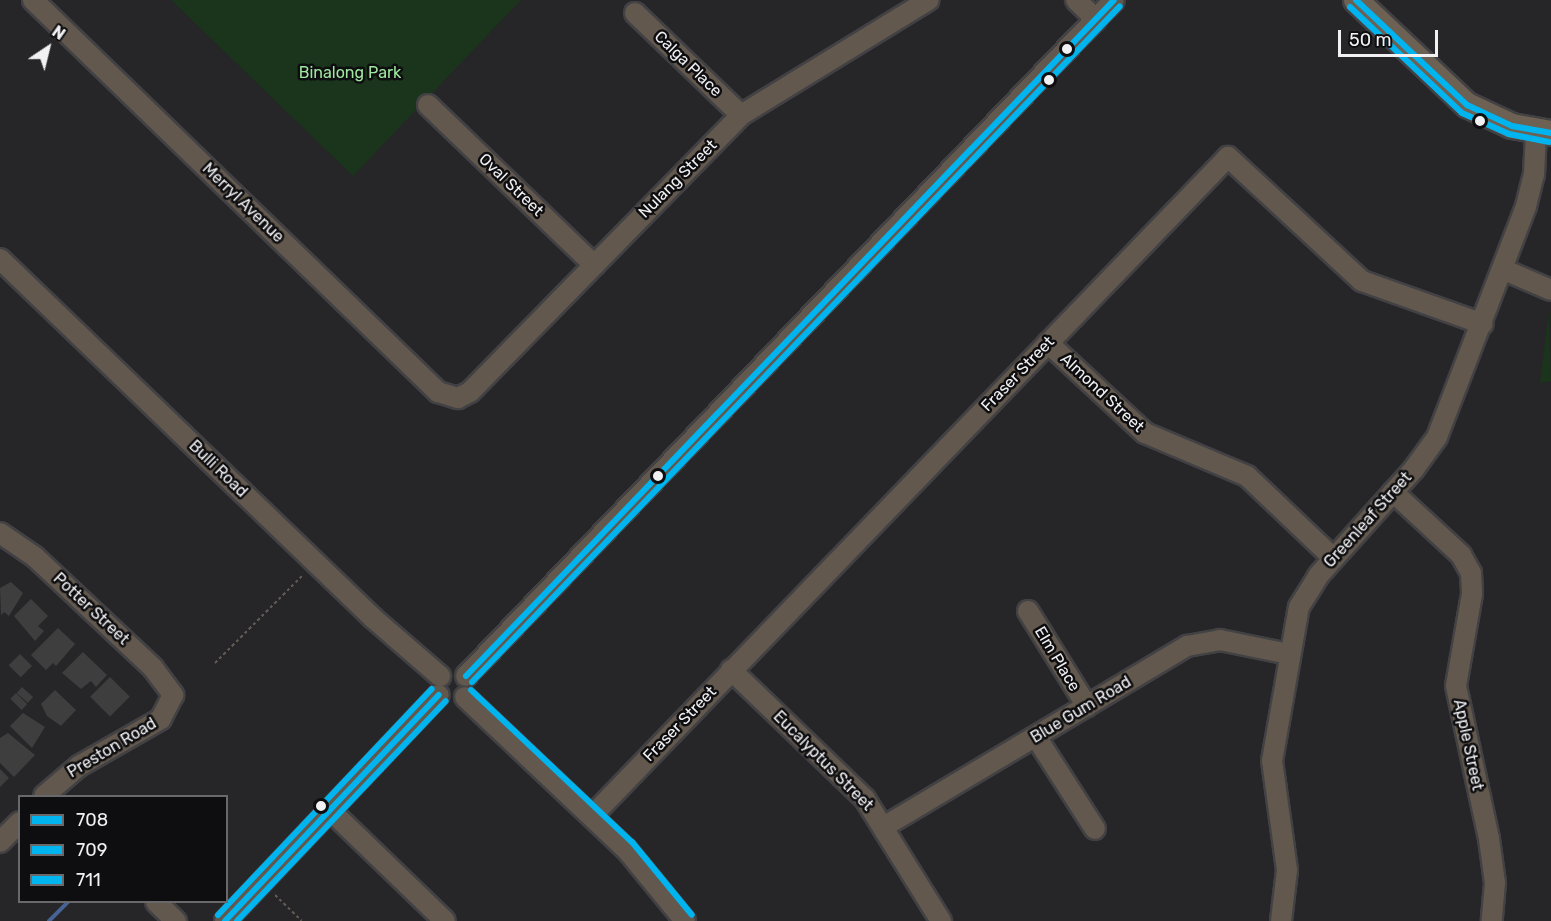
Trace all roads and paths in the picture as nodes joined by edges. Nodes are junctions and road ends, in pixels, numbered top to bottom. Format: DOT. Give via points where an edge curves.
graph roads {
  1 [pos="33,0"];
  2 [pos="929,0"];
  3 [pos="1076,0"];
  4 [pos="1114,0"];
  5 [pos="1356,0"];
  6 [pos="634,13"];
  7 [pos="1096,19"];
  8 [pos="428,105"];
  9 [pos="741,115"];
  10 [pos="1543,132"];
  11 [pos="0,260"];
  12 [pos="594,265"];
  13 [pos="1502,269"];
  14 [pos="1551,290"];
  15 [pos="1483,324"];
  16 [pos="1048,343"];
  17 [pos="458,398"];
  18 [pos="1393,492"];
  19 [pos="1,536"];
  20 [pos="1333,558"];
  21 [pos="303,575"];
  22 [pos="1028,611"];
  23 [pos="1289,654"];
  24 [pos="215,663"];
  25 [pos="731,670"];
  26 [pos="466,676"];
  27 [pos="440,686"];
  28 [pos="173,695"];
  29 [pos="465,697"];
  30 [pos="1087,706"];
  31 [pos="1036,737"];
  32 [pos="45,795"];
  33 [pos="332,811"];
  34 [pos="592,816"];
  35 [pos="18,824"];
  36 [pos="885,826"];
  37 [pos="1095,830"];
  38 [pos="0,842"];
  39 [pos="275,895"];
  40 [pos="157,903"];
  41 [pos="176,921"];
  42 [pos="225,921"];
  43 [pos="302,921"];
  44 [pos="445,921"];
  45 [pos="685,921"];
  46 [pos="941,921"];
  47 [pos="1281,921"];
  48 [pos="1492,921"];
  1 -- 17 [label="street, Merryl Avenue" via="438,392"];
  2 -- 9 [label="street, Nulang Street"];
  3 -- 7 [label="street"];
  4 -- 7 [label="street"];
  5 -- 10 [label="main road" via="1454,96 1491,118"];
  6 -- 9 [label="street, Calga Place"];
  7 -- 26 [label="street"];
  8 -- 12 [label="street, Oval Street"];
  9 -- 12 [label="street, Nulang Street"];
  10 -- 13 [label="street, Greenleaf Street" via="1531,188"];
  11 -- 27 [label="street, Bulli Road"];
  12 -- 17 [label="street, Nulang Street" via="470,392"];
  13 -- 14 [label="street"];
  13 -- 15 [label="street, Greenleaf Street"];
  15 -- 16 [label="street, Fraser Street" via="1362,281 1228,157"];
  15 -- 18 [label="street, Greenleaf Street" via="1437,437"];
  16 -- 20 [label="street, Almond Street" via="1145,433 1247,476"];
  16 -- 25 [label="street, Fraser Street"];
  18 -- 20 [label="street, Greenleaf Street"];
  18 -- 48 [label="street, Apple Street" via="1461,555 1471,573 1472,594 1456,686 1489,839 1495,883"];
  19 -- 28 [label="street, Potter Street" via="35,557 145,660"];
  20 -- 23 [label="street, Greenleaf Street" via="1303,597"];
  21 -- 24 [label="path"];
  22 -- 30 [label="street, Elm Place"];
  23 -- 30 [label="street, Blue Gum Road" via="1204,641 1187,646"];
  23 -- 47 [label="street, Greenleaf Street" via="1272,761 1287,870"];
  25 -- 34 [label="street, Fraser Street"];
  25 -- 36 [label="street, Eucalyptus Street" via="865,799"];
  26 -- 27 [label="street" via="451,669"];
  26 -- 29 [label="street" via="469,689"];
  27 -- 29 [label="street" via="452,702"];
  27 -- 33 [label="street"];
  28 -- 32 [label="street, Preston Road" via="161,719 79,766"];
  29 -- 34 [label="street"];
  30 -- 31 [label="street, Blue Gum Road"];
  31 -- 36 [label="street, Blue Gum Road"];
  31 -- 37 [label="street"];
  33 -- 42 [label="street"];
  33 -- 44 [label="street"];
  34 -- 45 [label="street" via="636,859"];
  35 -- 38 [label="street"];
  36 -- 46 [label="street, Eucalyptus Street"];
  39 -- 43 [label="path"];
  40 -- 41 [label="street"];
}
